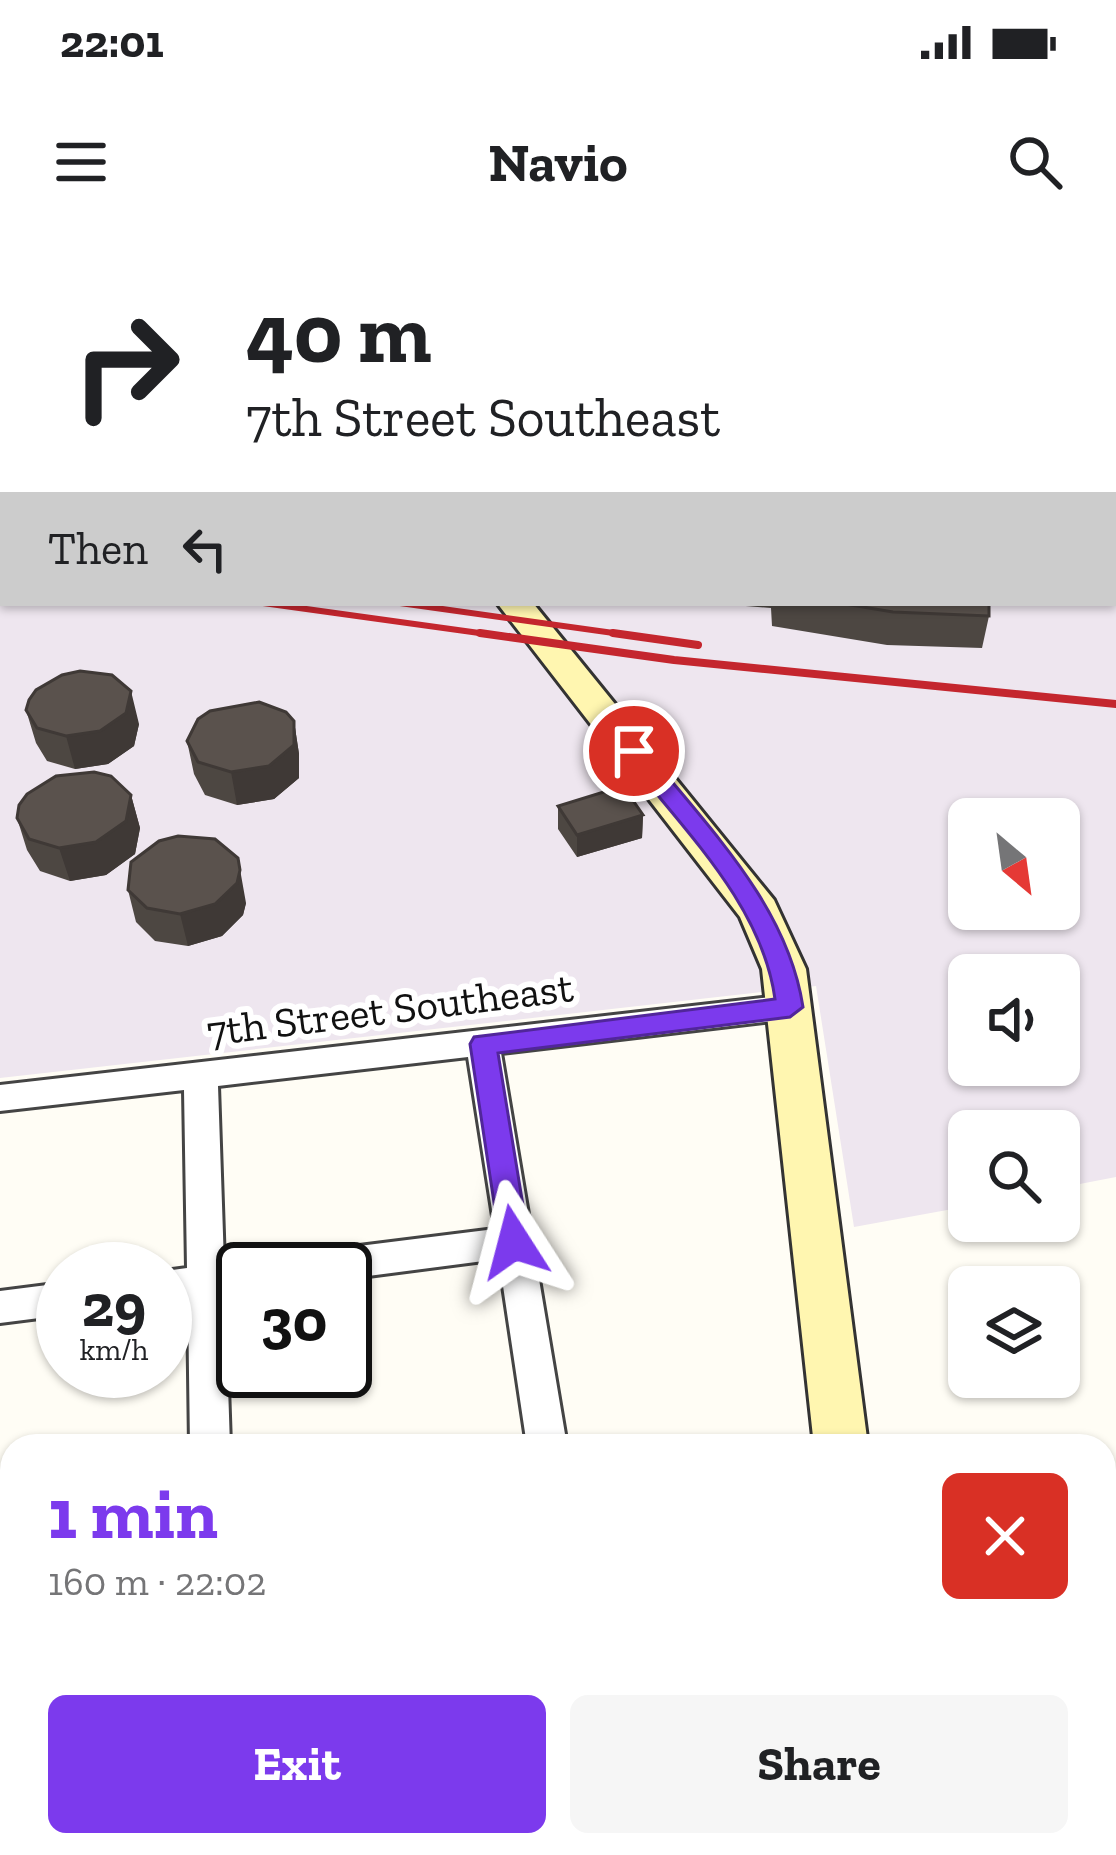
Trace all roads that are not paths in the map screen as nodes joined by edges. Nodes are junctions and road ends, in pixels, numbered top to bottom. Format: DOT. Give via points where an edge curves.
graph roads {
  1 [pos="517,606"];
  2 [pos="790,1007"];
  3 [pos="483,1044"];
  4 [pos="200,1076"];
  5 [pos="0,1098"];
  6 [pos="220,1242"];
  7 [pos="514,1242"];
  8 [pos="372,1260"];
  9 [pos="36,1303"];
  10 [pos="0,1307"];
  11 [pos="216,1379"];
  12 [pos="211,1434"];
  13 [pos="545,1434"];
  14 [pos="840,1434"];
  1 -- 2 [label="street" via="759,911"];
  2 -- 3 [label="street, 7th Street Southeast"];
  2 -- 14 [label="street"];
  3 -- 4 [label="street, 7th Street Southeast"];
  3 -- 7 [label="street"];
  4 -- 5 [label="street, 7th Street Southeast"];
  4 -- 6 [label="street"];
  7 -- 8 [label="street"];
  7 -- 13 [label="street"];
  9 -- 10 [label="street"];
  11 -- 12 [label="street"];
}
